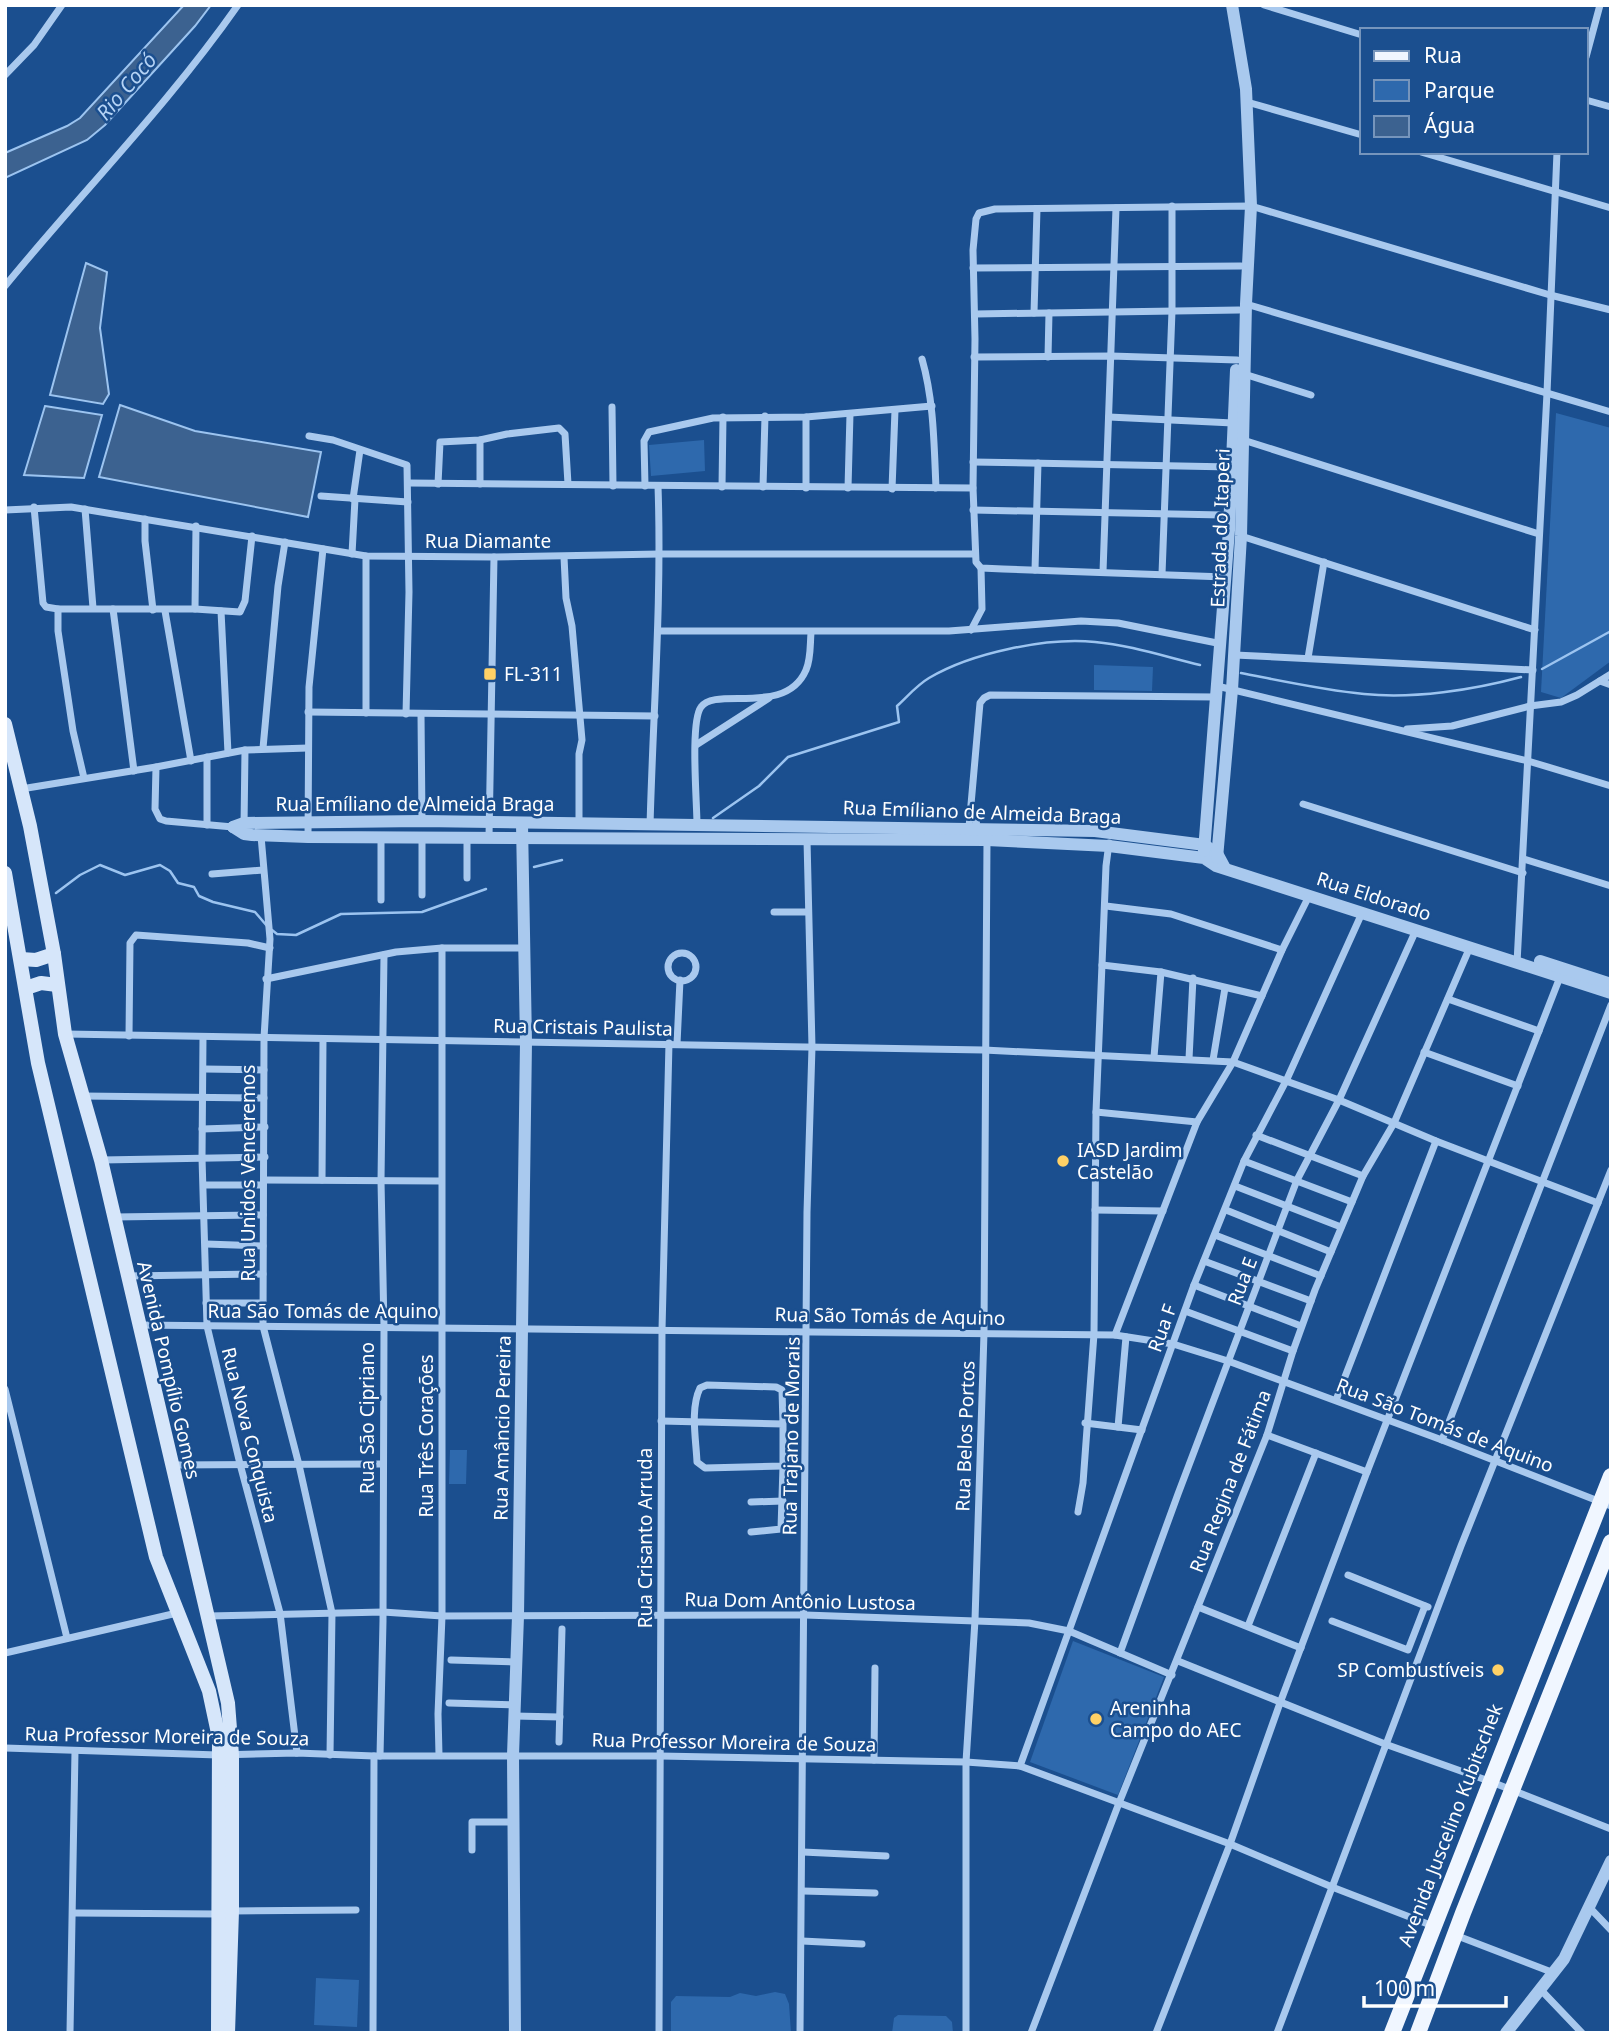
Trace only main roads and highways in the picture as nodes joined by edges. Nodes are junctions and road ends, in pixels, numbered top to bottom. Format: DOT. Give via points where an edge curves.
graph roads {
  1 [pos="5,724"];
  2 [pos="5,873"];
  3 [pos="17,952"];
  4 [pos="54,954"];
  5 [pos="57,985"];
  6 [pos="26,988"];
  7 [pos="1611,1476"];
  8 [pos="1606,1504"];
  9 [pos="1611,1542"];
  10 [pos="225,1755"];
  11 [pos="225,1912"];
  12 [pos="218,2033"];
  13 [pos="228,2033"];
  14 [pos="1392,2033"];
  15 [pos="1418,2033"];
  1 -- 4 [label="main road, Avenida Pompílio Gomes"];
  2 -- 3 [label="main road, Avenida Pompílio Gomes"];
  3 -- 4 [label="main road" via="36,960"];
  3 -- 6 [label="main road, Avenida Pompílio Gomes"];
  4 -- 5 [label="main road, Avenida Pompílio Gomes"];
  5 -- 6 [label="main road" via="41,983"];
  5 -- 10 [label="main road, Avenida Pompílio Gomes" via="65,1034 101,1160 228,1703"];
  6 -- 10 [label="main road, Avenida Pompílio Gomes" via="38,1063 154,1546 209,1691"];
  7 -- 8 [label="main road, Avenida Juscelino Kubitschek"];
  8 -- 14 [label="main road, Avenida Juscelino Kubitschek" via="1489,1781"];
  9 -- 15 [label="main road"];
  10 -- 11 [label="main road, Avenida Pompílio Gomes"];
  11 -- 12 [label="main road, Avenida Pompílio Gomes"];
  11 -- 13 [label="main road, Avenida Pompílio Gomes"];
}
